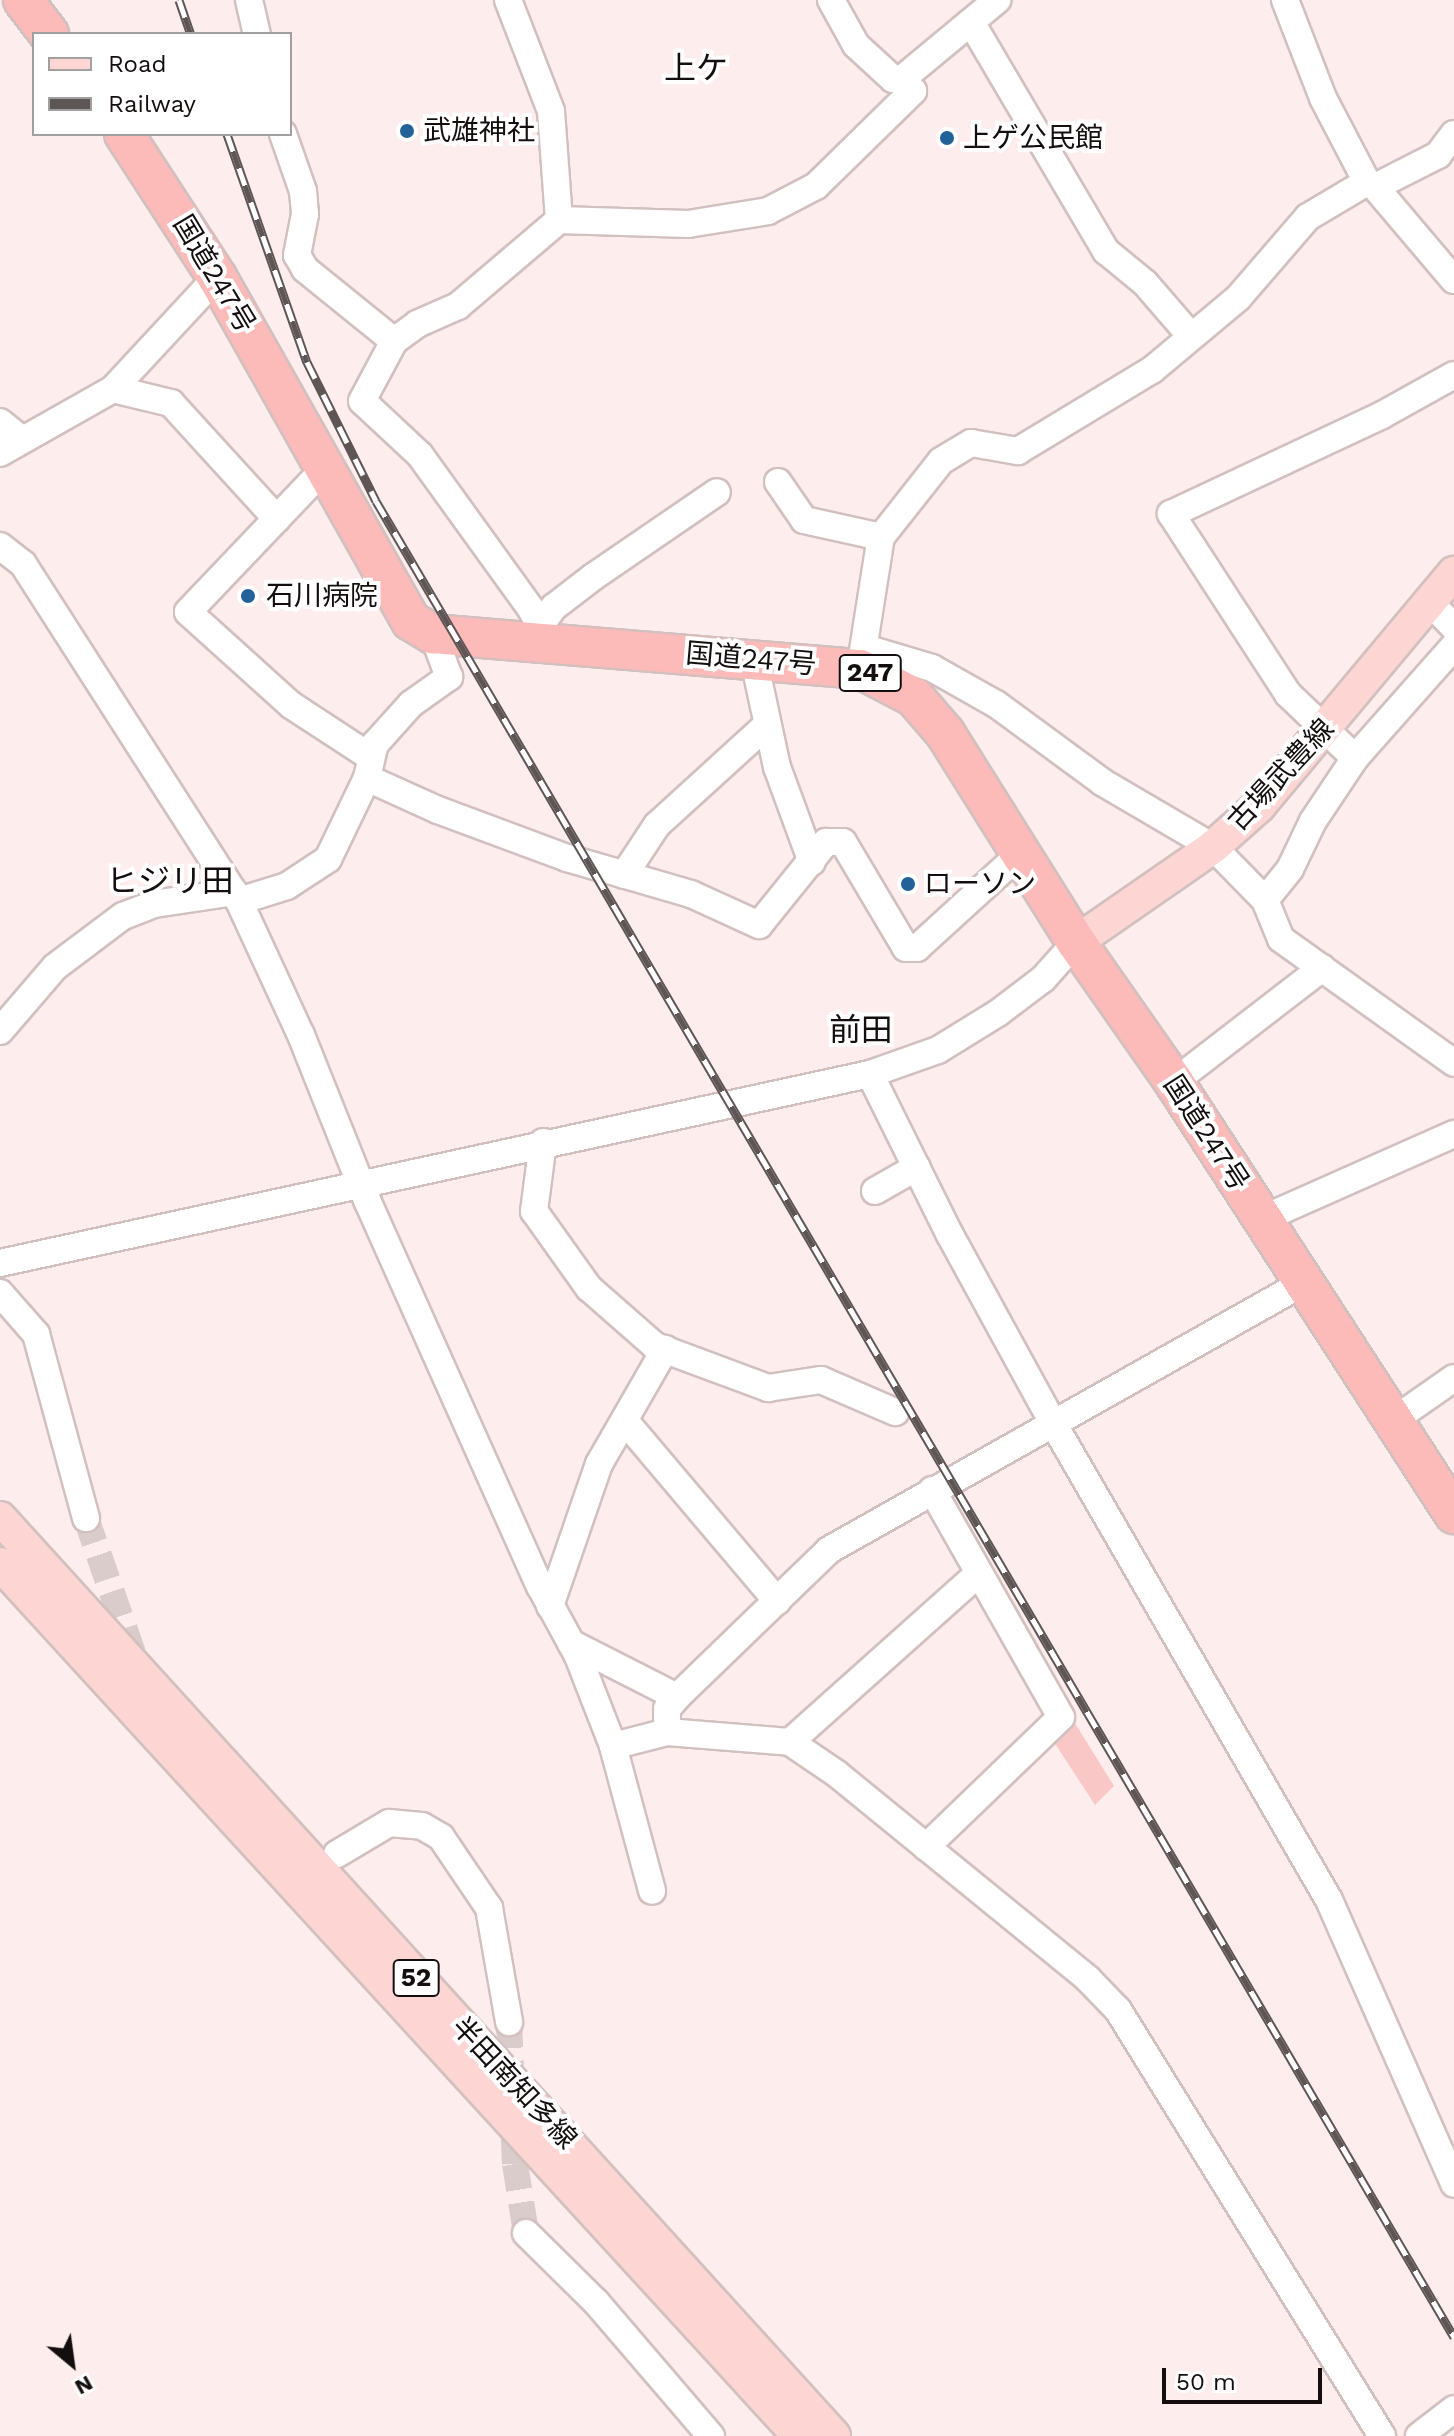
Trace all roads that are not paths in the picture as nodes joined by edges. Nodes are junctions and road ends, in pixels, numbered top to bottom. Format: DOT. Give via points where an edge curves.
graph roads {
  1 [pos="23,0"];
  2 [pos="249,0"];
  3 [pos="508,0"];
  4 [pos="831,0"];
  5 [pos="997,0"];
  6 [pos="1285,0"];
  7 [pos="971,22"];
  8 [pos="47,32"];
  9 [pos="257,32"];
  10 [pos="902,79"];
  11 [pos="1454,134"];
  12 [pos="125,136"];
  13 [pos="284,136"];
  14 [pos="1371,185"];
  15 [pos="559,220"];
  16 [pos="217,277"];
  17 [pos="1454,280"];
  18 [pos="1190,335"];
  19 [pos="394,341"];
  20 [pos="1454,375"];
  21 [pos="113,389"];
  22 [pos="7,437"];
  23 [pos="326,467"];
  24 [pos="778,482"];
  25 [pos="717,492"];
  26 [pos="277,519"];
  27 [pos="881,537"];
  28 [pos="0,546"];
  29 [pos="1454,573"];
  30 [pos="1429,602"];
  31 [pos="1454,627"];
  32 [pos="539,633"];
  33 [pos="433,634"];
  34 [pos="1454,646"];
  35 [pos="863,659"];
  36 [pos="754,660"];
  37 [pos="767,725"];
  38 [pos="1323,732"];
  39 [pos="1355,758"];
  40 [pos="368,767"];
  41 [pos="1213,847"];
  42 [pos="1022,852"];
  43 [pos="812,862"];
  44 [pos="624,875"];
  45 [pos="237,896"];
  46 [pos="1265,900"];
  47 [pos="1076,942"];
  48 [pos="1322,968"];
  49 [pos="0,1031"];
  50 [pos="1453,1060"];
  51 [pos="870,1074"];
  52 [pos="1174,1082"];
  53 [pos="1454,1134"];
  54 [pos="543,1142"];
  55 [pos="917,1167"];
  56 [pos="361,1181"];
  57 [pos="875,1191"];
  58 [pos="1262,1219"];
  59 [pos="0,1263"];
  60 [pos="1303,1283"];
  61 [pos="0,1293"];
  62 [pos="665,1349"];
  63 [pos="1454,1378"];
  64 [pos="895,1412"];
  65 [pos="1394,1420"];
  66 [pos="625,1421"];
  67 [pos="1053,1423"];
  68 [pos="932,1490"];
  69 [pos="1454,1514"];
  70 [pos="0,1518"];
  71 [pos="86,1518"];
  72 [pos="0,1564"];
  73 [pos="978,1574"];
  74 [pos="777,1601"];
  75 [pos="550,1606"];
  76 [pos="571,1643"];
  77 [pos="677,1697"];
  78 [pos="667,1732"];
  79 [pos="790,1742"];
  80 [pos="613,1746"];
  81 [pos="926,1847"];
  82 [pos="337,1854"];
  83 [pos="652,1891"];
  84 [pos="509,2022"];
  85 [pos="1454,2184"];
  86 [pos="526,2233"];
  87 [pos="1454,2409"];
  88 [pos="711,2436"];
  89 [pos="799,2436"];
  90 [pos="834,2436"];
  91 [pos="1382,2436"];
  92 [pos="1419,2436"];
  1 -- 8 [label="highway"];
  2 -- 9 [label="street"];
  3 -- 15 [label="street" via="551,111"];
  4 -- 10 [label="street" via="856,45 893,79"];
  5 -- 7 [label="street"];
  6 -- 14 [label="street" via="1323,98"];
  7 -- 10 [label="street"];
  7 -- 18 [label="street" via="1106,251 1145,283"];
  10 -- 15 [label="street" via="913,91 874,134 816,186 768,211 650,227"];
  11 -- 14 [label="street" via="1438,155"];
  12 -- 16 [label="highway, 国道247号"];
  13 -- 19 [label="street" via="303,191 305,214 297,255 305,269"];
  14 -- 17 [label="street"];
  14 -- 18 [label="street" via="1308,217 1238,298"];
  15 -- 19 [label="street" via="458,306"];
  16 -- 21 [label="street"];
  16 -- 23 [label="highway, 国道247号"];
  18 -- 27 [label="street" via="1152,370 1018,451 971,443 941,461"];
  19 -- 32 [label="street" via="362,401 420,455"];
  20 -- 38 [label="street" via="1382,415 1171,514 1288,694"];
  21 -- 22 [label="street"];
  21 -- 26 [label="street" via="171,403"];
  23 -- 26 [label="street"];
  23 -- 33 [label="highway, 国道247号" via="411,621"];
  24 -- 27 [label="street" via="804,520"];
  25 -- 32 [label="street" via="583,584 554,607"];
  26 -- 40 [label="street" via="188,612"];
  27 -- 35 [label="street"];
  28 -- 45 [label="street" via="23,564"];
  29 -- 30 [label="main road, 古場武豊線"];
  30 -- 31 [label="street"];
  30 -- 38 [label="main road, 古場武豊線"];
  32 -- 33 [label="highway, 国道247号 / 247"];
  32 -- 36 [label="highway, 国道247号 / 247"];
  33 -- 40 [label="street" via="449,677 397,717"];
  34 -- 39 [label="street"];
  35 -- 36 [label="highway, 国道247号 / 247"];
  35 -- 41 [label="street" via="932,668 996,704 1102,782"];
  35 -- 42 [label="highway, 国道247号 / 247" via="914,697 945,733"];
  36 -- 37 [label="street"];
  37 -- 43 [label="street"];
  37 -- 44 [label="street" via="657,825"];
  38 -- 39 [label="street"];
  38 -- 41 [label="main road, 古場武豊線" via="1259,806"];
  39 -- 46 [label="street" via="1313,821 1290,869"];
  40 -- 44 [label="street" via="438,810"];
  40 -- 45 [label="street" via="328,859 287,886"];
  41 -- 46 [label="street"];
  41 -- 47 [label="main road, 古場武豊線"];
  42 -- 43 [label="street" via="917,948 906,948 843,842 826,842"];
  42 -- 47 [label="highway, 国道247号 / 247"];
  43 -- 44 [label="street" via="759,925 691,894"];
  45 -- 49 [label="street" via="154,904 123,916 55,967"];
  45 -- 56 [label="street"];
  46 -- 48 [label="street" via="1281,939"];
  47 -- 51 [label="street" via="1043,979 998,1013 938,1050"];
  47 -- 52 [label="highway, 国道247号 / 247"];
  48 -- 50 [label="street"];
  48 -- 52 [label="street"];
  51 -- 54 [label="street"];
  51 -- 55 [label="street"];
  52 -- 58 [label="highway, 国道247号 / 247"];
  53 -- 58 [label="street"];
  54 -- 56 [label="street"];
  54 -- 62 [label="street" via="532,1197 551,1241 589,1288"];
  55 -- 57 [label="street"];
  55 -- 67 [label="street"];
  56 -- 59 [label="street"];
  56 -- 75 [label="street"];
  58 -- 60 [label="highway, 国道247号 / 247"];
  60 -- 65 [label="highway, 国道247号 / 247"];
  60 -- 67 [label="street"];
  61 -- 71 [label="street" via="36,1334"];
  62 -- 64 [label="street" via="768,1388 821,1380"];
  62 -- 66 [label="street"];
  63 -- 65 [label="street"];
  65 -- 69 [label="highway, 国道247号 / 247"];
  66 -- 74 [label="street"];
  66 -- 75 [label="street" via="599,1464"];
  67 -- 68 [label="street"];
  67 -- 85 [label="street" via="1329,1900"];
  68 -- 73 [label="street"];
  68 -- 74 [label="street" via="829,1550"];
  70 -- 90 [label="main road, 半田南知多線 / 52"];
  72 -- 89 [label="main road, 半田南知多線 / 52"];
  73 -- 79 [label="street"];
  73 -- 81 [label="street" via="1061,1717"];
  74 -- 77 [label="street"];
  75 -- 76 [label="street"];
  76 -- 77 [label="street"];
  76 -- 80 [label="street"];
  77 -- 78 [label="street" via="667,1709"];
  78 -- 79 [label="street"];
  78 -- 80 [label="street"];
  79 -- 81 [label="street"];
  80 -- 83 [label="street"];
  81 -- 91 [label="street" via="1118,2010"];
  82 -- 84 [label="street" via="389,1823 405,1822 441,1837 489,1908"];
  86 -- 88 [label="street" via="596,2302"];
  87 -- 92 [label="street"];
}
